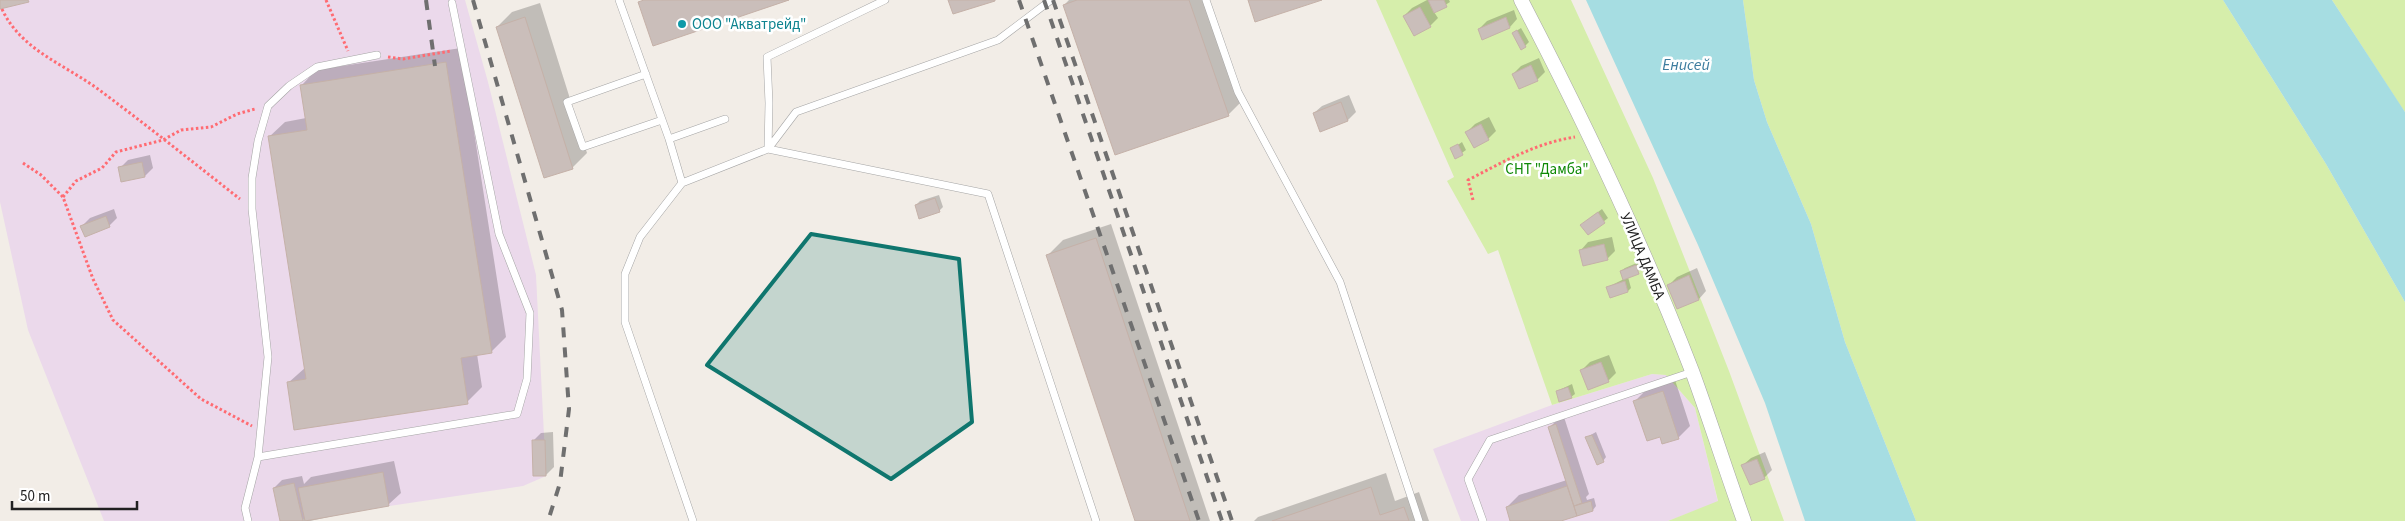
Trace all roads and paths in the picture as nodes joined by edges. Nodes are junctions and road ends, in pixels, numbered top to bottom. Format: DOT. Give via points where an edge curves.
graph roads {
  1 [pos="326,0"];
  2 [pos="619,0"];
  3 [pos="885,0"];
  4 [pos="1051,0"];
  5 [pos="1206,0"];
  6 [pos="1521,0"];
  7 [pos="452,4"];
  8 [pos="2,8"];
  9 [pos="461,49"];
  10 [pos="377,55"];
  11 [pos="352,60"];
  12 [pos="646,74"];
  13 [pos="268,106"];
  14 [pos="725,119"];
  15 [pos="662,120"];
  16 [pos="1590,135"];
  17 [pos="669,139"];
  18 [pos="164,140"];
  19 [pos="768,149"];
  20 [pos="23,162"];
  21 [pos="682,183"];
  22 [pos="63,196"];
  23 [pos="1472,200"];
  24 [pos="252,209"];
  25 [pos="1692,372"];
  26 [pos="261,432"];
  27 [pos="258,457"];
  28 [pos="248,521"];
  29 [pos="693,521"];
  30 [pos="1096,521"];
  31 [pos="1419,521"];
  32 [pos="1483,521"];
  33 [pos="1744,521"];
  1 -- 11 [label="path"];
  2 -- 12 [label="lane"];
  3 -- 19 [label="lane" via="767,58 770,103"];
  4 -- 19 [label="lane" via="998,40 796,112"];
  5 -- 31 [label="lane" via="1238,92 1340,282"];
  6 -- 16 [label="street, УЛИЦА ДАМБА"];
  7 -- 9 [label="lane"];
  8 -- 18 [label="path" via="9,25 40,53 100,90"];
  9 -- 10 [label="path" via="403,59"];
  9 -- 27 [label="lane" via="499,234 530,313 527,380 517,414"];
  10 -- 11 [label="lane"];
  11 -- 13 [label="lane" via="318,67 289,86"];
  12 -- 15 [label="lane"];
  12 -- 15 [label="lane" via="567,102 583,147"];
  13 -- 18 [label="path" via="237,114 211,127 181,130"];
  13 -- 24 [label="lane" via="252,178"];
  14 -- 17 [label="lane"];
  15 -- 17 [label="lane"];
  16 -- 23 [label="path" via="1552,141 1495,165 1468,180"];
  16 -- 25 [label="street, УЛИЦА ДАМБА"];
  17 -- 21 [label="lane"];
  18 -- 22 [label="path" via="116,152 102,168 76,181"];
  18 -- 24 [label="path"];
  19 -- 21 [label="lane"];
  19 -- 30 [label="lane" via="988,194"];
  20 -- 22 [label="path"];
  21 -- 29 [label="lane" via="640,237 625,274 625,322"];
  22 -- 26 [label="path" via="93,279 113,320 201,399"];
  24 -- 26 [label="lane" via="268,357"];
  25 -- 32 [label="lane" via="1490,440 1468,479"];
  25 -- 33 [label="street, УЛИЦА ДАМБА"];
  26 -- 27 [label="lane"];
  27 -- 28 [label="lane" via="245,508"];
}
